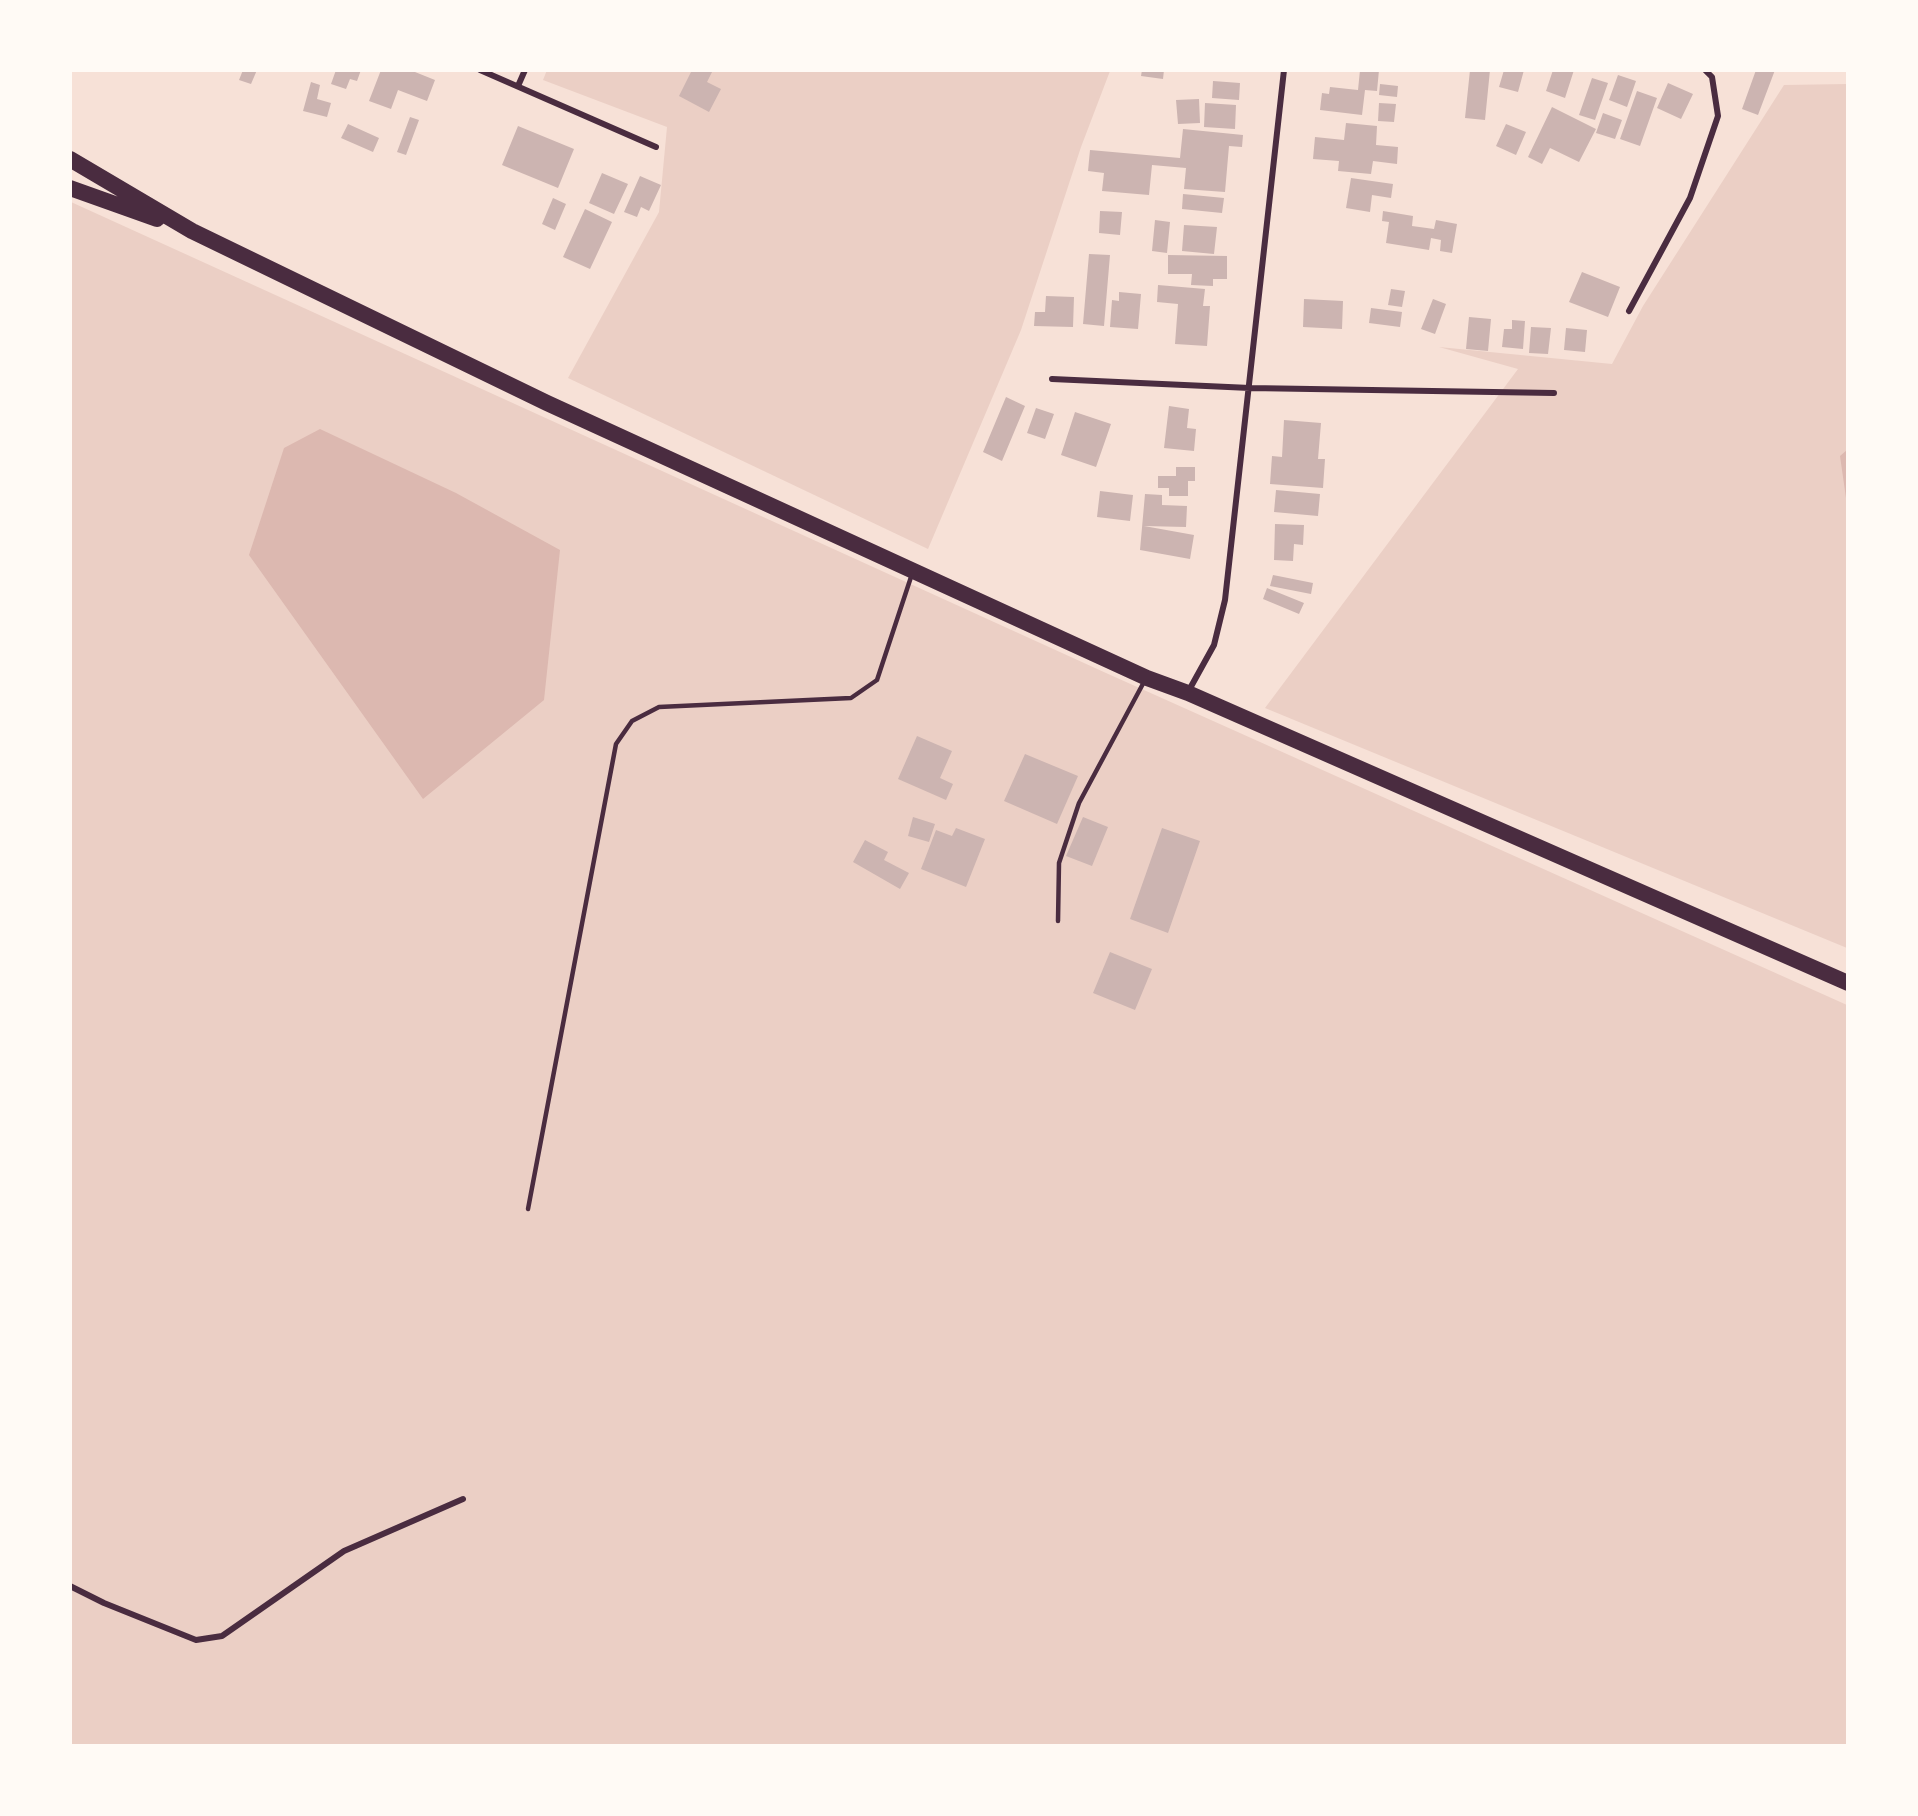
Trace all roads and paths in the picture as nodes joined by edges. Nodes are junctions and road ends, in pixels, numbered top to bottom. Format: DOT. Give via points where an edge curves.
graph roads {
  1 [pos="480,70"];
  2 [pos="525,70"];
  3 [pos="1284,70"];
  4 [pos="1705,70"];
  5 [pos="518,86"];
  6 [pos="656,147"];
  7 [pos="70,159"];
  8 [pos="70,188"];
  9 [pos="192,231"];
  10 [pos="1629,311"];
  11 [pos="1052,379"];
  12 [pos="1250,388"];
  13 [pos="1554,393"];
  14 [pos="912,572"];
  15 [pos="1147,678"];
  16 [pos="1188,693"];
  17 [pos="1058,921"];
  18 [pos="1848,983"];
  19 [pos="528,1209"];
  20 [pos="464,1499"];
  21 [pos="70,1586"];
  1 -- 5 [label="street"];
  2 -- 5 [label="street"];
  3 -- 12 [label="street"];
  4 -- 10 [label="street" via="1712,76 1718,116 1690,198"];
  5 -- 6 [label="street"];
  7 -- 9 [label="highway"];
  8 -- 9 [label="highway"];
  9 -- 14 [label="highway" via="547,403"];
  11 -- 12 [label="street"];
  12 -- 13 [label="street"];
  12 -- 16 [label="street" via="1225,600 1214,645"];
  14 -- 15 [label="highway"];
  14 -- 19 [label="lane" via="877,680 851,698 659,707 632,721 616,744"];
  15 -- 16 [label="highway"];
  15 -- 17 [label="lane" via="1079,803 1059,863"];
  16 -- 18 [label="highway"];
  20 -- 21 [label="street" via="345,1551 222,1636 196,1640"];
}
